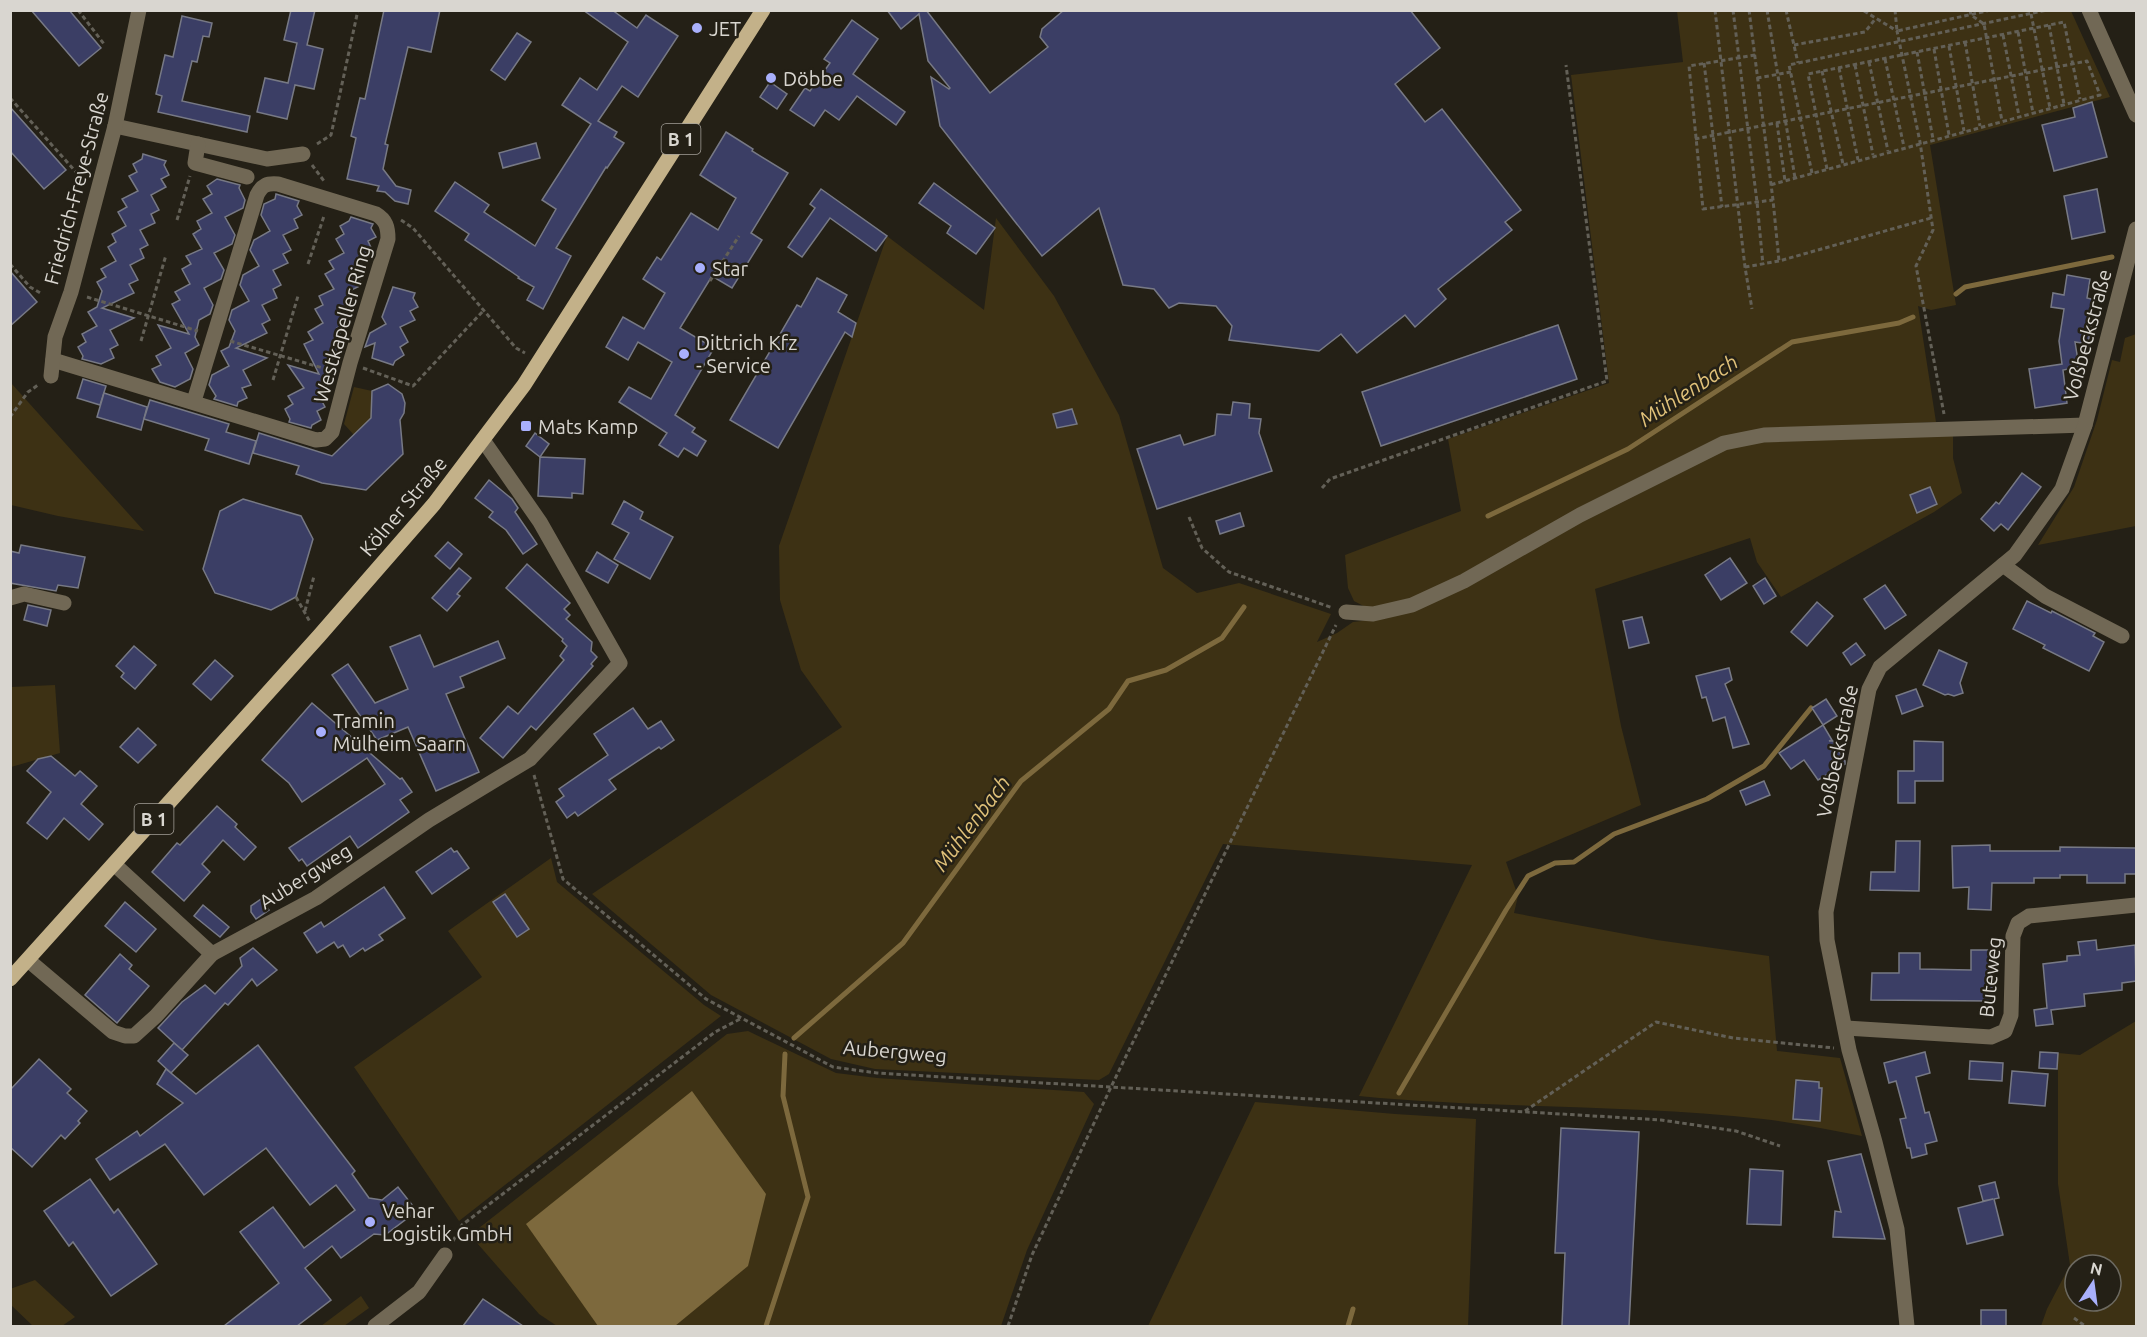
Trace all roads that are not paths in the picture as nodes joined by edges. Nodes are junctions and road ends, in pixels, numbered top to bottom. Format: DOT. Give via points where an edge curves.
graph roads {
  1 [pos="139,10"];
  2 [pos="763,10"];
  3 [pos="2090,10"];
  4 [pos="2136,115"];
  5 [pos="115,126"];
  6 [pos="198,144"];
  7 [pos="303,154"];
  8 [pos="248,177"];
  9 [pos="2136,229"];
  10 [pos="52,368"];
  11 [pos="194,401"];
  12 [pos="2085,425"];
  13 [pos="483,440"];
  14 [pos="2003,565"];
  15 [pos="10,598"];
  16 [pos="64,603"];
  17 [pos="1346,612"];
  18 [pos="2122,636"];
  19 [pos="114,864"];
  20 [pos="2136,905"];
  21 [pos="212,954"];
  22 [pos="28,960"];
  23 [pos="10,979"];
  24 [pos="1846,1028"];
  25 [pos="445,1255"];
  26 [pos="375,1326"];
  27 [pos="1907,1326"];
  1 -- 5 [label="street, Friedrich-Freye-Straße"];
  2 -- 13 [label="main road, Kölner Straße / B 1" via="539,362"];
  3 -- 4 [label="street"];
  5 -- 6 [label="street"];
  5 -- 10 [label="street, Friedrich-Freye-Straße" via="55,337"];
  6 -- 7 [label="street" via="267,159"];
  6 -- 8 [label="street" via="195,163"];
  9 -- 12 [label="street, Voßbeckstraße"];
  10 -- 11 [label="street, Westkapeller Ring"];
  11 -- 11 [label="street, Westkapeller Ring" via="316,440 326,439 332,432 388,239 382,218 278,184 263,186"];
  12 -- 14 [label="street, Voßbeckstraße" via="2061,489 2015,555"];
  12 -- 17 [label="street" via="1764,435 1724,443 1412,605 1373,614"];
  13 -- 19 [label="main road, Kölner Straße / B 1" via="434,504"];
  13 -- 21 [label="street, Aubergweg" via="540,522 620,663 530,759 429,820 316,898"];
  14 -- 18 [label="street" via="2045,596"];
  14 -- 24 [label="street, Voßbeckstraße" via="1880,667 1869,689 1826,912 1827,940"];
  15 -- 16 [label="street" via="24,594"];
  19 -- 21 [label="street"];
  19 -- 22 [label="main road, Kölner Straße / B 1"];
  20 -- 24 [label="street, Buteweg" via="2029,916 2018,923 2013,936 2011,1015 2005,1030 1991,1037"];
  21 -- 22 [label="street, Aubergweg" via="134,1036 113,1032"];
  22 -- 23 [label="main road, Kölner Straße / B 1"];
  24 -- 27 [label="street, Voßbeckstraße" via="1897,1229"];
  25 -- 26 [label="street" via="419,1292"];
}
